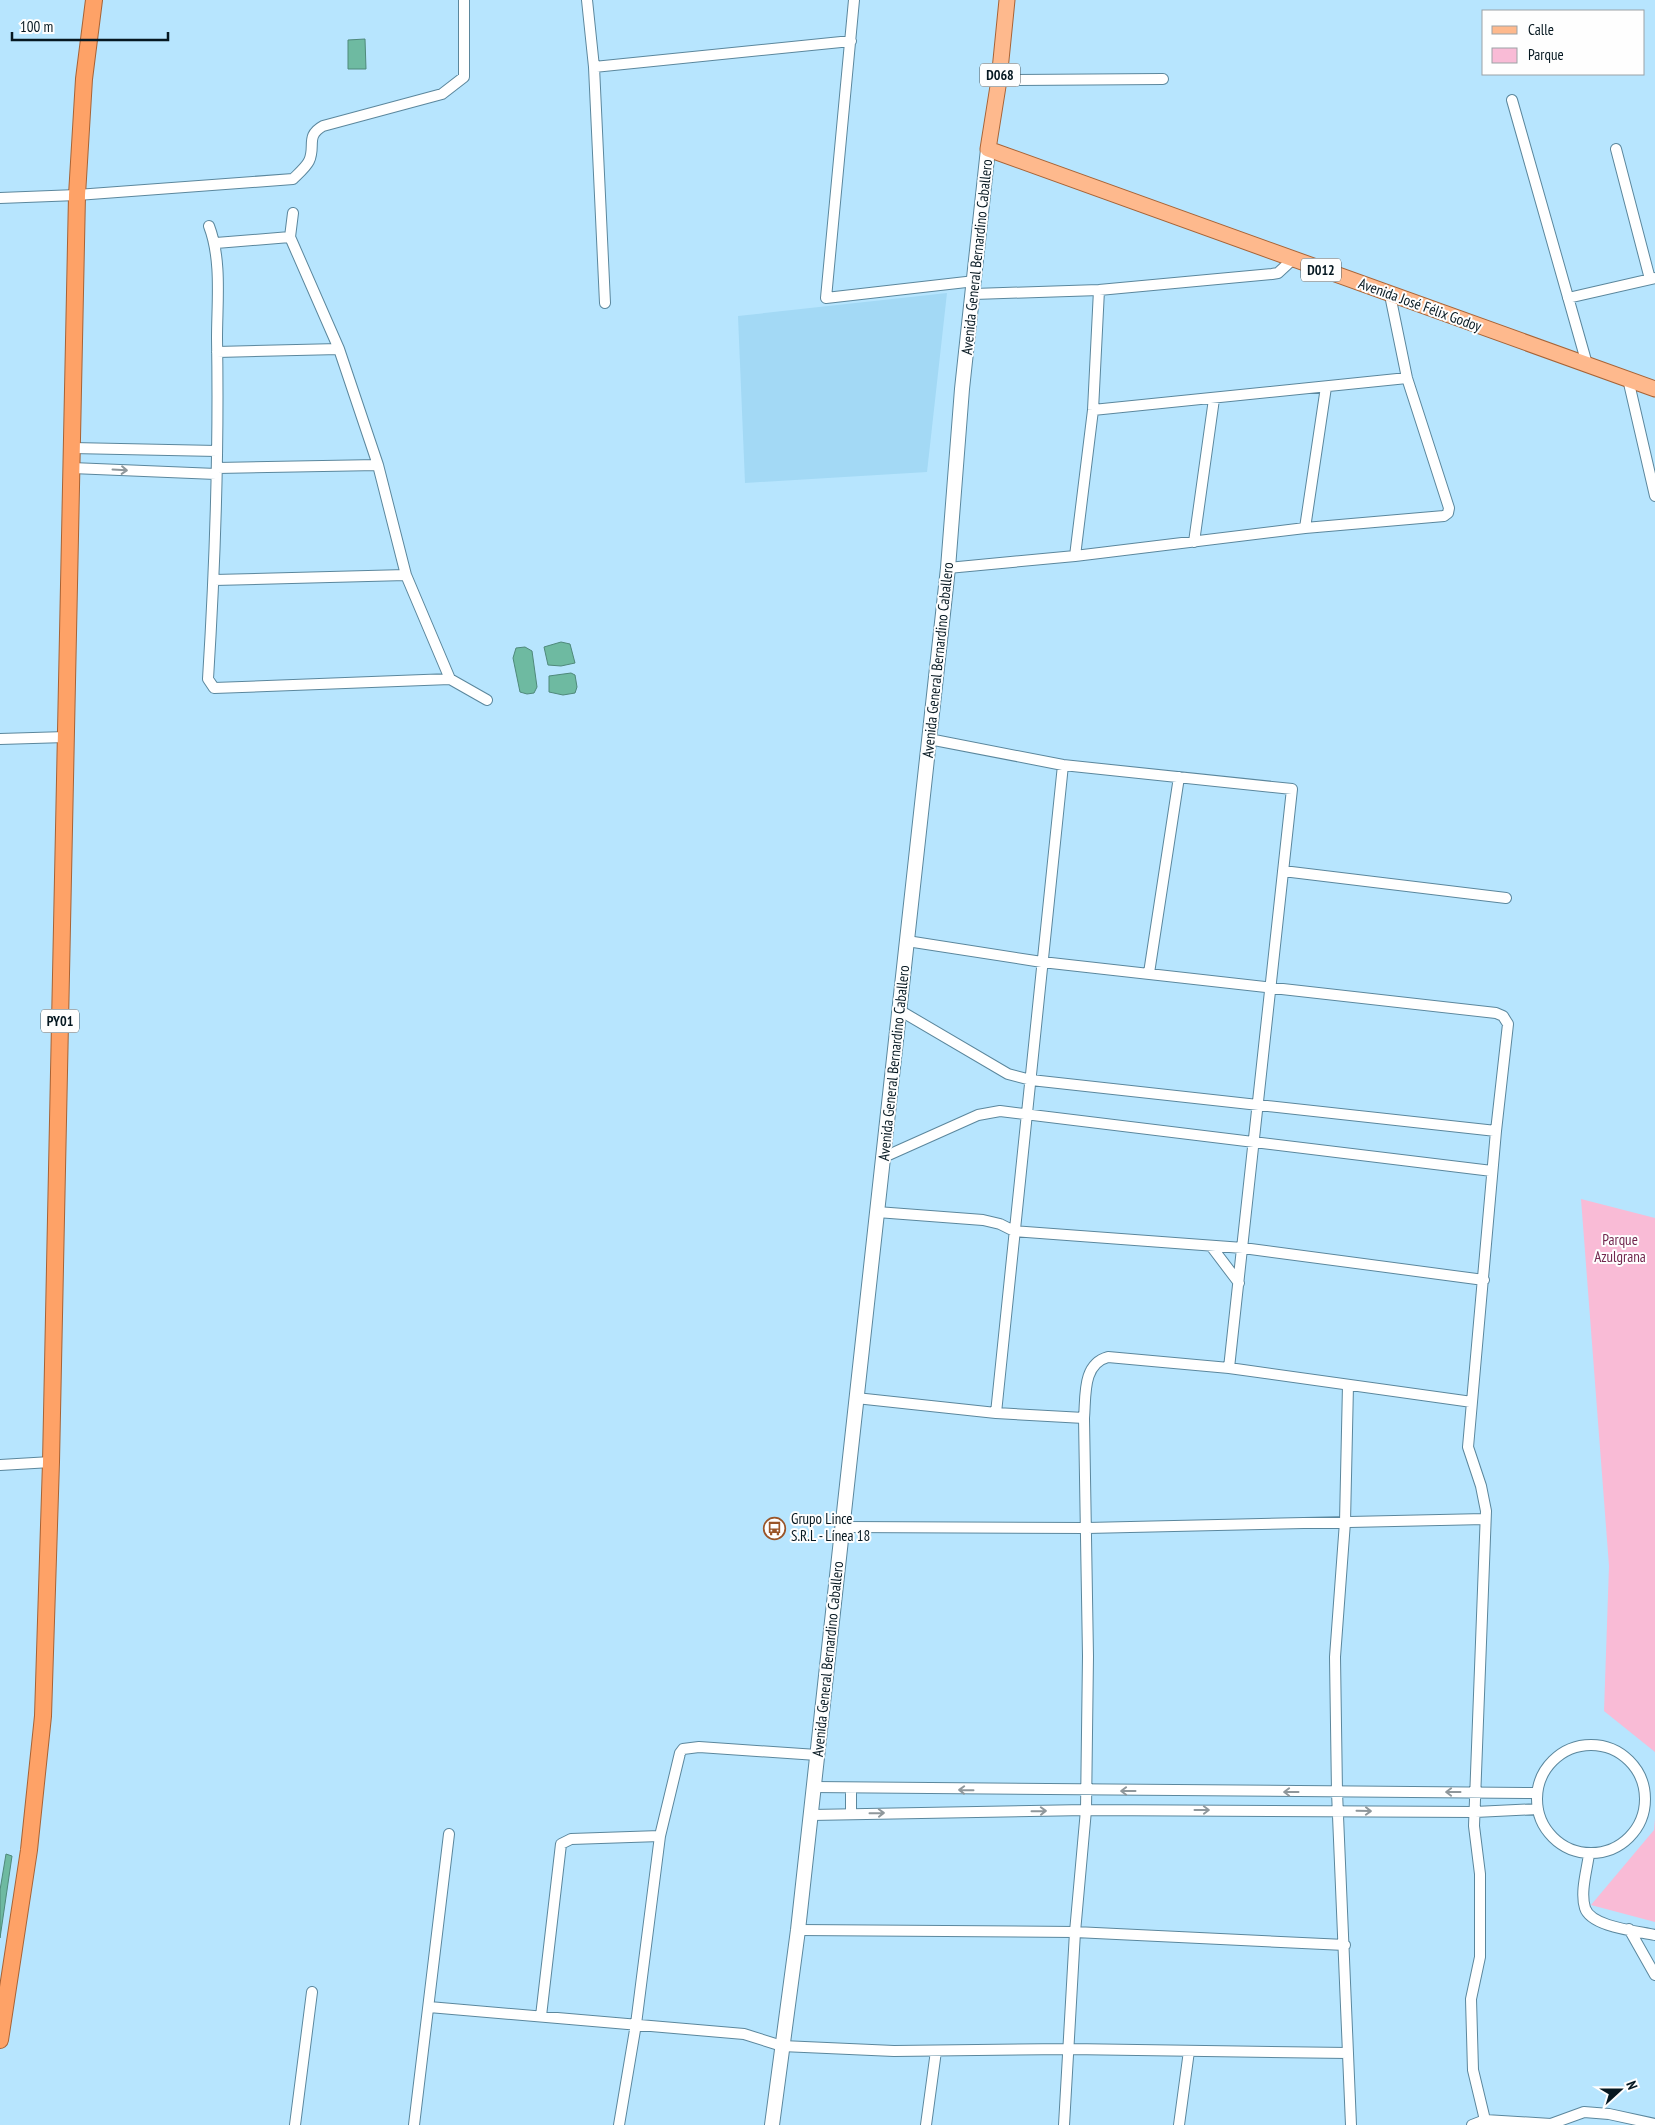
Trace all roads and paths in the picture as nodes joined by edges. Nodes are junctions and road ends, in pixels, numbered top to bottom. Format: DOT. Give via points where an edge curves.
graph roads {
  1 [pos="94,0"];
  2 [pos="464,0"];
  3 [pos="586,0"];
  4 [pos="854,0"];
  5 [pos="1007,0"];
  6 [pos="851,40"];
  7 [pos="594,67"];
  8 [pos="1163,79"];
  9 [pos="999,80"];
  10 [pos="1512,100"];
  11 [pos="988,149"];
  12 [pos="1616,149"];
  13 [pos="77,195"];
  14 [pos="0,198"];
  15 [pos="293,213"];
  16 [pos="209,226"];
  17 [pos="290,237"];
  18 [pos="216,243"];
  19 [pos="1292,260"];
  20 [pos="1653,278"];
  21 [pos="974,287"];
  22 [pos="1099,290"];
  23 [pos="1390,295"];
  24 [pos="1568,298"];
  25 [pos="605,303"];
  26 [pos="339,349"];
  27 [pos="217,352"];
  28 [pos="1587,364"];
  29 [pos="1407,378"];
  30 [pos="1628,379"];
  31 [pos="1326,387"];
  32 [pos="1655,389"];
  33 [pos="1214,399"];
  34 [pos="1093,410"];
  35 [pos="72,448"];
  36 [pos="217,451"];
  37 [pos="378,465"];
  38 [pos="72,468"];
  39 [pos="217,471"];
  40 [pos="1655,496"];
  41 [pos="1305,528"];
  42 [pos="1194,542"];
  43 [pos="1075,556"];
  44 [pos="948,568"];
  45 [pos="406,575"];
  46 [pos="214,580"];
  47 [pos="450,679"];
  48 [pos="487,700"];
  49 [pos="66,736"];
  50 [pos="0,738"];
  51 [pos="930,739"];
  52 [pos="1063,765"];
  53 [pos="1179,777"];
  54 [pos="1283,871"];
  55 [pos="1506,898"];
  56 [pos="907,941"];
  57 [pos="1042,962"];
  58 [pos="1149,973"];
  59 [pos="1270,988"];
  60 [pos="899,1010"];
  61 [pos="1031,1080"];
  62 [pos="1258,1103"];
  63 [pos="1028,1113"];
  64 [pos="1496,1131"];
  65 [pos="1253,1141"];
  66 [pos="884,1156"];
  67 [pos="1492,1171"];
  68 [pos="877,1212"];
  69 [pos="1014,1231"];
  70 [pos="1211,1246"];
  71 [pos="1243,1248"];
  72 [pos="1484,1280"];
  73 [pos="1239,1283"];
  74 [pos="1229,1368"];
  75 [pos="1348,1385"];
  76 [pos="856,1398"];
  77 [pos="1472,1402"];
  78 [pos="996,1413"];
  79 [pos="1084,1418"];
  80 [pos="51,1462"];
  81 [pos="0,1465"];
  82 [pos="1485,1519"];
  83 [pos="1344,1522"];
  84 [pos="842,1527"];
  85 [pos="1087,1528"];
  86 [pos="817,1755"];
  87 [pos="814,1787"];
  88 [pos="851,1788"];
  89 [pos="1085,1791"];
  90 [pos="1337,1792"];
  91 [pos="1477,1792"];
  92 [pos="1537,1793"];
  93 [pos="1538,1809"];
  94 [pos="1086,1810"];
  95 [pos="1339,1810"];
  96 [pos="1476,1812"];
  97 [pos="851,1814"];
  98 [pos="810,1815"];
  99 [pos="449,1834"];
  100 [pos="660,1836"];
  101 [pos="1589,1854"];
  102 [pos="1629,1929"];
  103 [pos="798,1930"];
  104 [pos="1075,1932"];
  105 [pos="1655,1935"];
  106 [pos="1345,1945"];
  107 [pos="1655,1975"];
  108 [pos="312,1992"];
  109 [pos="429,2007"];
  110 [pos="541,2016"];
  111 [pos="636,2024"];
  112 [pos="0,2040"];
  113 [pos="782,2046"];
  114 [pos="1070,2049"];
  115 [pos="936,2051"];
  116 [pos="1190,2051"];
  117 [pos="1348,2054"];
  118 [pos="1485,2120"];
  119 [pos="1655,2124"];
  120 [pos="295,2125"];
  121 [pos="414,2125"];
  122 [pos="619,2125"];
  123 [pos="772,2125"];
  124 [pos="926,2125"];
  125 [pos="1064,2125"];
  126 [pos="1179,2125"];
  127 [pos="1351,2125"];
  128 [pos="1472,2125"];
  1 -- 13 [label="highway, PY01" via="84,79"];
  2 -- 13 [label="street" via="464,77 461,81 442,94 316,130 309,160 292,179"];
  3 -- 7 [label="street"];
  4 -- 6 [label="street"];
  5 -- 9 [label="main road, Avenida General Bernardino Caballero / D068"];
  6 -- 7 [label="street"];
  6 -- 21 [label="street" via="826,298"];
  7 -- 25 [label="street"];
  8 -- 9 [label="street"];
  9 -- 11 [label="main road, Avenida General Bernardino Caballero / D068"];
  10 -- 24 [label="street"];
  11 -- 19 [label="main road, Avenida José Félix Godoy / D012"];
  11 -- 21 [label="main road, Avenida General Bernardino Caballero / D068"];
  12 -- 20 [label="street"];
  13 -- 14 [label="street"];
  13 -- 35 [label="highway, PY01"];
  15 -- 17 [label="street"];
  16 -- 18 [label="street"];
  17 -- 18 [label="street"];
  17 -- 26 [label="street"];
  18 -- 27 [label="street"];
  19 -- 22 [label="street" via="1278,273 1272,274"];
  19 -- 23 [label="main road, Avenida José Félix Godoy / D012"];
  20 -- 24 [label="street"];
  21 -- 22 [label="street"];
  21 -- 44 [label="main road, Avenida General Bernardino Caballero / D068" via="962,389"];
  22 -- 34 [label="street"];
  23 -- 28 [label="main road, Avenida José Félix Godoy / D012"];
  23 -- 29 [label="street"];
  24 -- 28 [label="street"];
  26 -- 27 [label="street"];
  26 -- 37 [label="street"];
  27 -- 36 [label="street"];
  28 -- 30 [label="main road, Avenida José Félix Godoy / D012"];
  29 -- 31 [label="street"];
  29 -- 41 [label="street" via="1448,513 1444,516"];
  30 -- 32 [label="main road, Avenida José Félix Godoy / D012"];
  30 -- 40 [label="street"];
  31 -- 33 [label="street"];
  31 -- 41 [label="street"];
  33 -- 34 [label="street"];
  33 -- 42 [label="street"];
  34 -- 43 [label="street"];
  35 -- 36 [label="street"];
  35 -- 38 [label="highway, PY01"];
  36 -- 39 [label="street"];
  37 -- 39 [label="street"];
  37 -- 45 [label="street"];
  38 -- 39 [label="street, one-way"];
  38 -- 49 [label="highway, PY01"];
  39 -- 46 [label="street"];
  41 -- 42 [label="street"];
  42 -- 43 [label="street"];
  43 -- 44 [label="street"];
  44 -- 51 [label="main road, Avenida General Bernardino Caballero / D068"];
  45 -- 46 [label="street"];
  45 -- 47 [label="street"];
  46 -- 47 [label="street" via="208,679 214,688"];
  47 -- 48 [label="street"];
  49 -- 50 [label="street"];
  49 -- 80 [label="highway, PY01"];
  51 -- 52 [label="street"];
  51 -- 56 [label="main road, Avenida General Bernardino Caballero / D068"];
  52 -- 53 [label="street"];
  52 -- 57 [label="street"];
  53 -- 54 [label="street" via="1292,789"];
  53 -- 58 [label="street"];
  54 -- 55 [label="street"];
  54 -- 59 [label="street"];
  56 -- 57 [label="street"];
  56 -- 60 [label="main road, Avenida General Bernardino Caballero / D068"];
  57 -- 58 [label="street"];
  57 -- 61 [label="street"];
  58 -- 59 [label="street"];
  59 -- 62 [label="street"];
  59 -- 64 [label="street" via="1503,1016 1508,1024"];
  60 -- 61 [label="street" via="1008,1074"];
  60 -- 66 [label="main road, Avenida General Bernardino Caballero / D068"];
  61 -- 62 [label="street"];
  61 -- 63 [label="street"];
  62 -- 64 [label="street"];
  62 -- 65 [label="street"];
  63 -- 65 [label="street"];
  63 -- 66 [label="street" via="1000,1111 978,1115"];
  63 -- 69 [label="street"];
  64 -- 67 [label="street"];
  65 -- 67 [label="street"];
  65 -- 71 [label="street"];
  66 -- 68 [label="main road, Avenida General Bernardino Caballero / D068"];
  67 -- 72 [label="street"];
  68 -- 69 [label="street" via="983,1220"];
  68 -- 76 [label="main road, Avenida General Bernardino Caballero / D068"];
  69 -- 70 [label="street"];
  69 -- 78 [label="street"];
  70 -- 71 [label="street"];
  70 -- 73 [label="street"];
  71 -- 72 [label="street"];
  71 -- 73 [label="street"];
  72 -- 77 [label="street"];
  73 -- 74 [label="street"];
  74 -- 75 [label="street"];
  74 -- 79 [label="street" via="1101,1359 1096,1362 1088,1379"];
  75 -- 77 [label="street"];
  75 -- 83 [label="street"];
  76 -- 78 [label="street"];
  76 -- 84 [label="main road, Avenida General Bernardino Caballero / D068"];
  77 -- 82 [label="street" via="1468,1447 1481,1486"];
  78 -- 79 [label="street"];
  79 -- 85 [label="street"];
  80 -- 81 [label="street"];
  80 -- 112 [label="highway, PY01" via="43,1716 29,1850"];
  82 -- 83 [label="street"];
  82 -- 91 [label="street"];
  83 -- 85 [label="street"];
  83 -- 90 [label="street" via="1335,1657"];
  84 -- 85 [label="street"];
  84 -- 86 [label="main road, Avenida General Bernardino Caballero / D068"];
  85 -- 89 [label="street"];
  86 -- 87 [label="main road, Avenida General Bernardino Caballero / D068"];
  86 -- 100 [label="street" via="699,1747 683,1749 678,1758"];
  87 -- 88 [label="street"];
  87 -- 98 [label="main road, Avenida General Bernardino Caballero / D068"];
  89 -- 88 [label="street, one-way"];
  88 -- 97 [label="street"];
  90 -- 89 [label="street, one-way"];
  89 -- 94 [label="street"];
  91 -- 90 [label="street, one-way"];
  90 -- 95 [label="street"];
  91 -- 92 [label="street"];
  91 -- 96 [label="street"];
  92 -- 93 [label="street"];
  92 -- 101 [label="street" via="1541,1777 1564,1751 1597,1744 1628,1758 1639,1772 1645,1788 1644,1814 1624,1843 1607,1851"];
  93 -- 96 [label="street"];
  93 -- 101 [label="street" via="1544,1826 1556,1840 1572,1850"];
  94 -- 95 [label="street, one-way"];
  97 -- 94 [label="street, one-way"];
  94 -- 104 [label="street"];
  95 -- 96 [label="street, one-way"];
  95 -- 106 [label="street"];
  96 -- 118 [label="street" via="1480,1958 1471,1999 1473,2070"];
  97 -- 98 [label="street"];
  98 -- 103 [label="main road, Avenida General Bernardino Caballero / D068"];
  99 -- 109 [label="street"];
  100 -- 110 [label="street" via="571,1838 561,1844"];
  100 -- 111 [label="street"];
  101 -- 102 [label="street" via="1585,1909 1593,1919"];
  102 -- 105 [label="street"];
  102 -- 107 [label="street"];
  103 -- 104 [label="street"];
  103 -- 113 [label="main road, Avenida General Bernardino Caballero / D068"];
  104 -- 106 [label="street"];
  104 -- 114 [label="street"];
  106 -- 117 [label="street"];
  108 -- 120 [label="street"];
  109 -- 110 [label="street"];
  109 -- 121 [label="street"];
  110 -- 111 [label="street"];
  111 -- 113 [label="street" via="744,2034"];
  111 -- 122 [label="street"];
  113 -- 115 [label="street"];
  113 -- 123 [label="main road, Avenida General Bernardino Caballero / D068"];
  114 -- 115 [label="street"];
  114 -- 116 [label="street"];
  114 -- 125 [label="street"];
  115 -- 124 [label="street"];
  116 -- 117 [label="street"];
  116 -- 126 [label="street"];
  117 -- 127 [label="street"];
  118 -- 119 [label="street" via="1551,2124 1584,2112"];
  118 -- 128 [label="street"];
}
